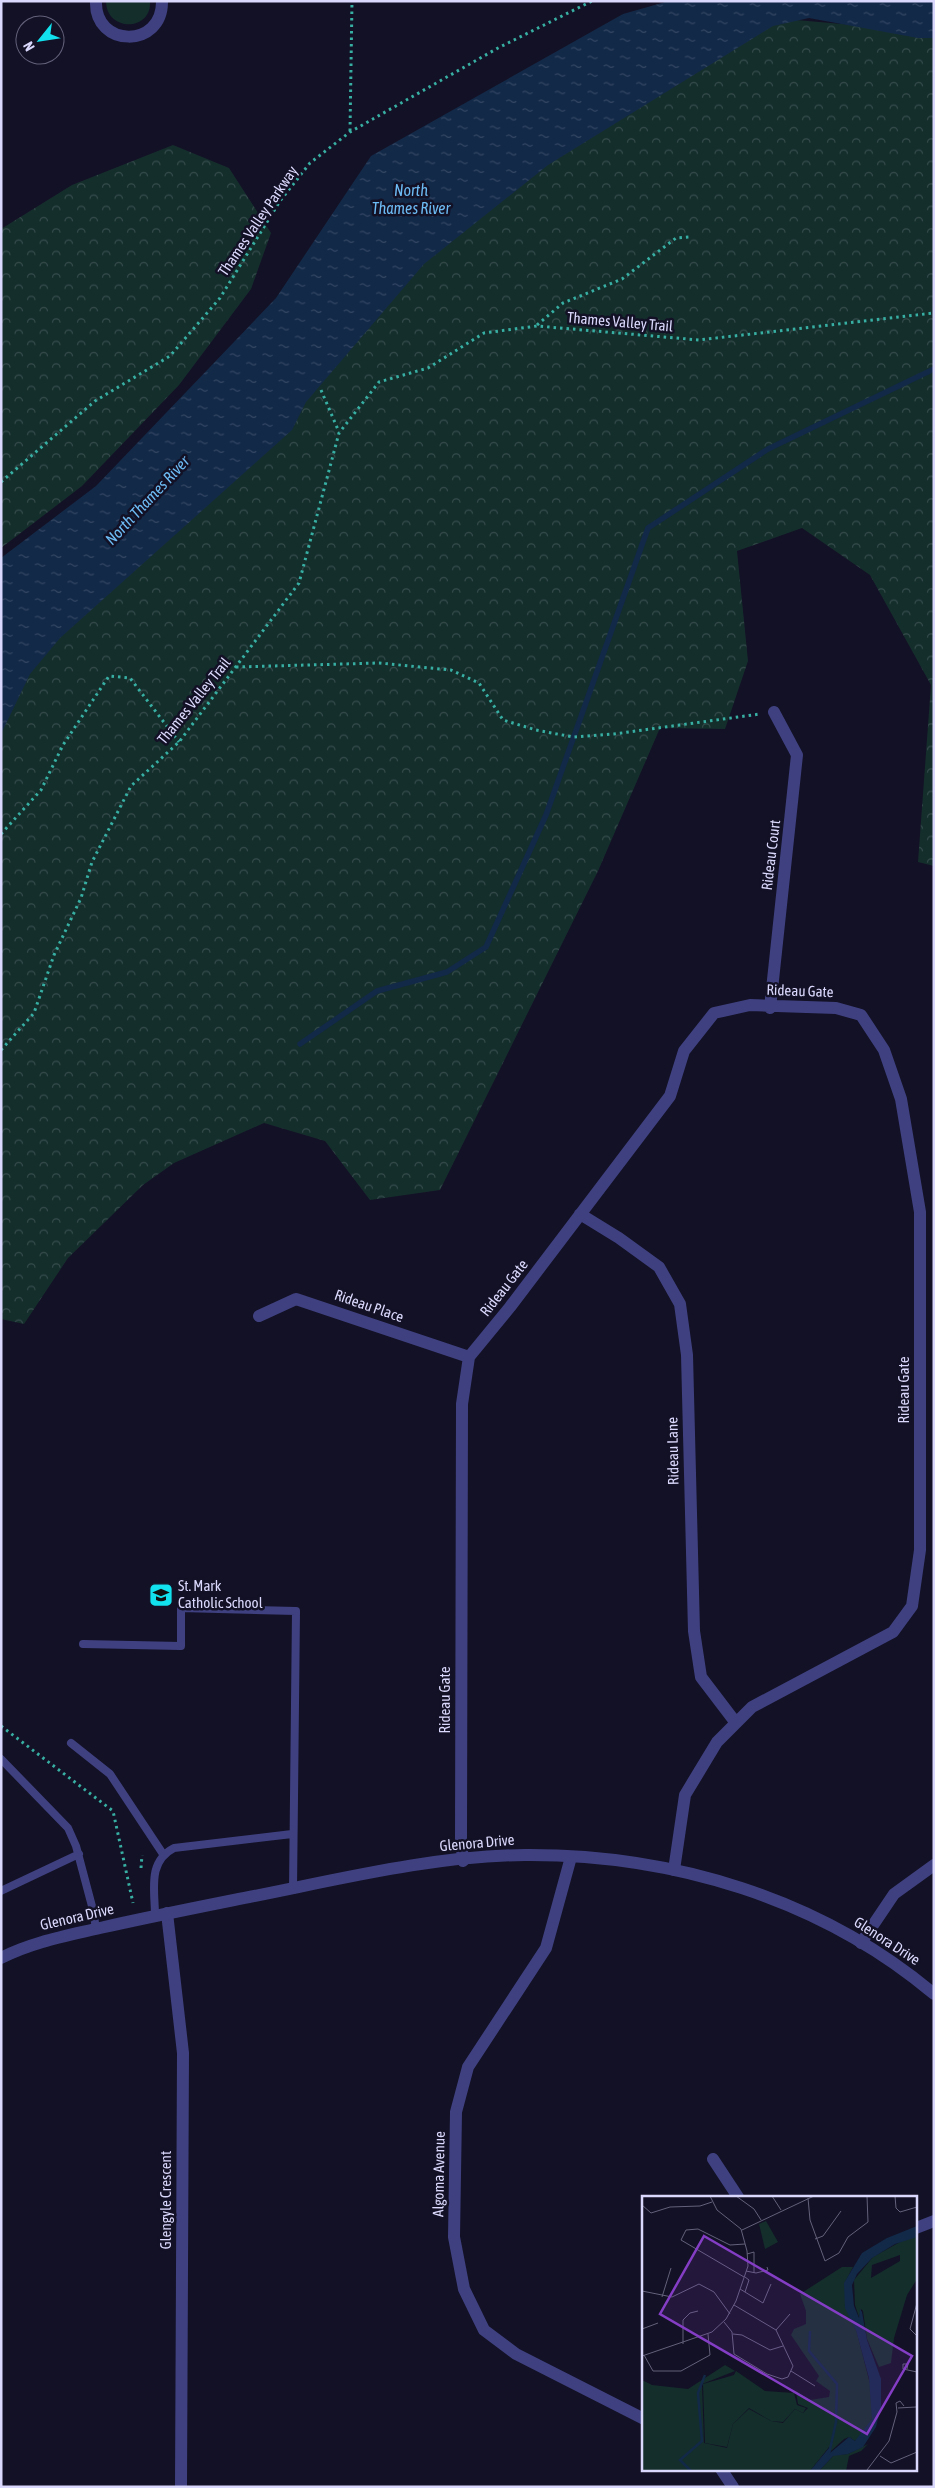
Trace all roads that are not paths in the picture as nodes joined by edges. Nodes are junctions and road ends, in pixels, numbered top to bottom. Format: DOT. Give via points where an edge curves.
graph roads {
  1 [pos="96,1"];
  2 [pos="162,1"];
  3 [pos="774,712"];
  4 [pos="770,1008"];
  5 [pos="580,1214"];
  6 [pos="260,1316"];
  7 [pos="469,1357"];
  8 [pos="83,1644"];
  9 [pos="736,1723"];
  10 [pos="71,1743"];
  11 [pos="1,1760"];
  12 [pos="292,1834"];
  13 [pos="78,1854"];
  14 [pos="163,1854"];
  15 [pos="571,1857"];
  16 [pos="463,1860"];
  17 [pos="934,1865"];
  18 [pos="674,1870"];
  19 [pos="293,1890"];
  20 [pos="1,1891"];
  21 [pos="161,1915"];
  22 [pos="96,1929"];
  23 [pos="861,1943"];
  24 [pos="1,1958"];
  25 [pos="934,1994"];
  26 [pos="713,2159"];
  27 [pos="737,2196"];
  28 [pos="934,2221"];
  29 [pos="918,2227"];
  30 [pos="642,2418"];
  31 [pos="722,2470"];
  32 [pos="181,2487"];
  33 [pos="734,2487"];
  1 -- 2 [label="street" via="96,12 105,27 120,36 130,37 148,32 159,18"];
  3 -- 4 [label="street, Rideau Court" via="797,755"];
  4 -- 5 [label="street, Rideau Gate" via="750,1005 714,1014 684,1051 670,1096"];
  4 -- 9 [label="street, Rideau Gate" via="836,1008 861,1015 884,1050 901,1099 920,1212 920,1550 912,1606 892,1632 752,1707"];
  5 -- 7 [label="street, Rideau Gate"];
  5 -- 9 [label="street, Rideau Lane" via="659,1267 680,1304 687,1355 694,1631 702,1677"];
  6 -- 7 [label="street, Rideau Place" via="296,1299"];
  7 -- 16 [label="street, Rideau Gate" via="462,1404"];
  8 -- 12 [label="lane" via="181,1646 181,1608 296,1611"];
  9 -- 18 [label="street, Rideau Gate" via="717,1742 685,1795"];
  10 -- 14 [label="lane" via="110,1774"];
  11 -- 13 [label="lane" via="68,1828"];
  12 -- 14 [label="lane" via="174,1848"];
  12 -- 19 [label="lane"];
  13 -- 20 [label="lane"];
  13 -- 22 [label="lane"];
  14 -- 21 [label="lane" via="155,1866"];
  15 -- 16 [label="street, Glenora Drive"];
  15 -- 18 [label="street, Glenora Drive" via="634,1862"];
  15 -- 30 [label="street, Algoma Avenue" via="546,1948 468,2068 456,2112 454,2237 464,2289 484,2330 516,2354"];
  16 -- 19 [label="street, Glenora Drive"];
  17 -- 23 [label="street" via="894,1894"];
  18 -- 23 [label="street, Glenora Drive" via="722,1880 823,1920"];
  19 -- 21 [label="street, Glenora Drive"];
  21 -- 22 [label="street, Glenora Drive"];
  21 -- 32 [label="street, Glengyle Crescent" via="183,2053"];
  22 -- 24 [label="street, Glenora Drive" via="43,1941"];
  23 -- 25 [label="street, Glenora Drive" via="908,1972"];
  26 -- 27 [label="street"];
  28 -- 29 [label="street"];
  31 -- 33 [label="street"];
}
